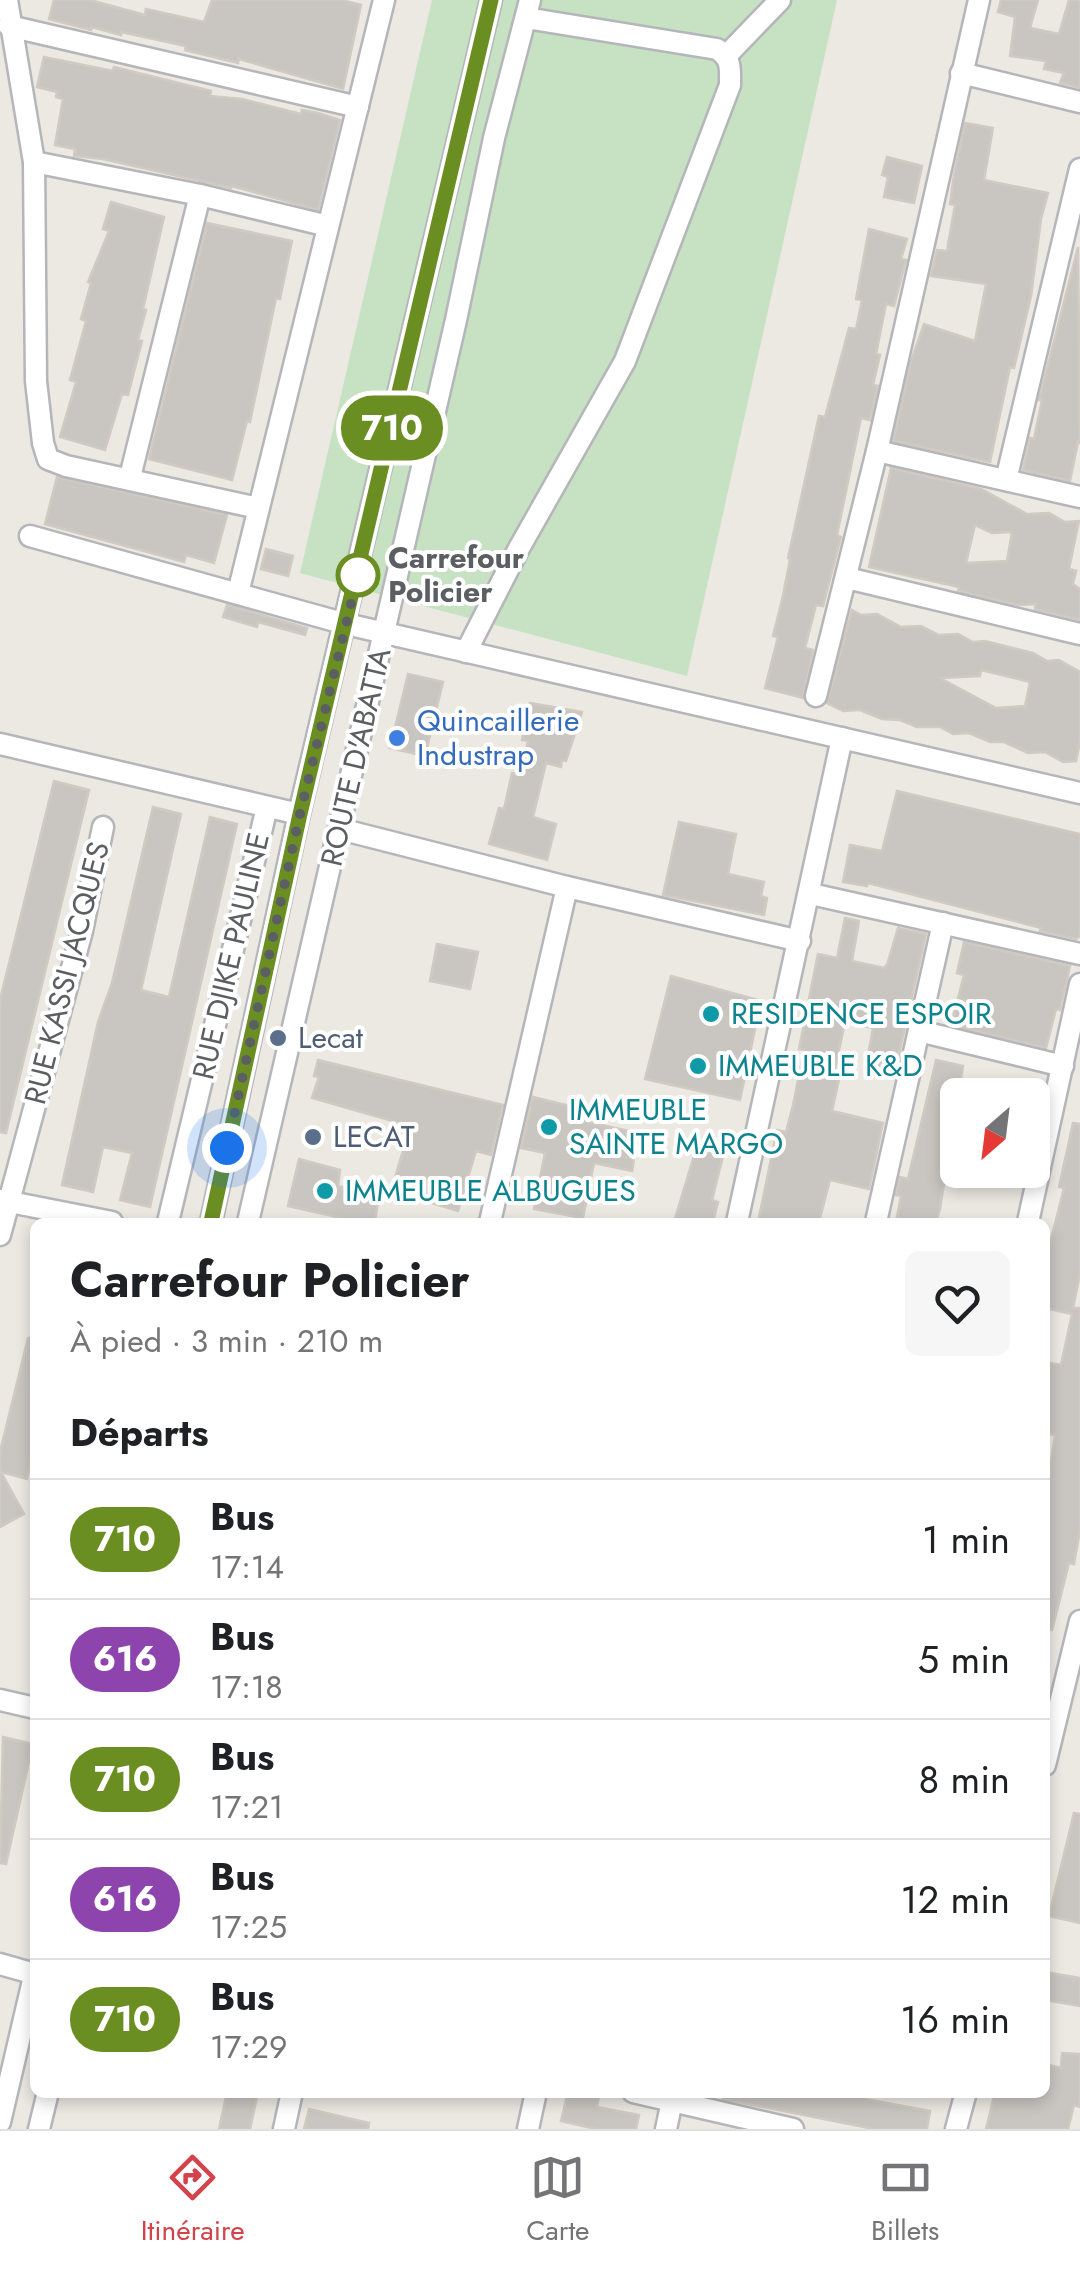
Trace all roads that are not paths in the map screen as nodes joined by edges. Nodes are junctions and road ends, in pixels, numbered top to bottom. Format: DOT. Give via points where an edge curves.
graph roads {
  1 [pos="7,0"];
  2 [pos="384,0"];
  3 [pos="491,0"];
  4 [pos="780,0"];
  5 [pos="979,0"];
  6 [pos="528,9"];
  7 [pos="9,26"];
  8 [pos="727,55"];
  9 [pos="961,73"];
  10 [pos="1080,102"];
  11 [pos="358,107"];
  12 [pos="34,162"];
  13 [pos="1080,169"];
  14 [pos="200,195"];
  15 [pos="328,226"];
  16 [pos="877,451"];
  17 [pos="130,478"];
  18 [pos="1006,480"];
  19 [pos="1080,497"];
  20 [pos="258,508"];
  21 [pos="30,536"];
  22 [pos="847,578"];
  23 [pos="238,594"];
  24 [pos="346,624"];
  25 [pos="384,633"];
  26 [pos="1080,634"];
  27 [pos="466,652"];
  28 [pos="816,696"];
  29 [pos="842,738"];
  30 [pos="0,744"];
  31 [pos="1080,793"];
  32 [pos="267,807"];
  33 [pos="300,814"];
  34 [pos="103,826"];
  35 [pos="340,828"];
  36 [pos="567,887"];
  37 [pos="810,894"];
  38 [pos="943,923"];
  39 [pos="800,941"];
  40 [pos="1080,954"];
  41 [pos="1080,984"];
  42 [pos="919,1031"];
  43 [pos="1063,1066"];
  44 [pos="4,1201"];
  45 [pos="91,1218"];
  46 [pos="169,1218"];
  47 [pos="212,1218"];
  48 [pos="249,1218"];
  49 [pos="491,1218"];
  50 [pos="738,1218"];
  51 [pos="877,1218"];
  52 [pos="1029,1218"];
  53 [pos="0,1235"];
  54 [pos="1080,1621"];
  55 [pos="0,1700"];
  56 [pos="30,1707"];
  57 [pos="1050,1744"];
  58 [pos="0,1964"];
  59 [pos="30,1972"];
  60 [pos="30,1994"];
  61 [pos="47,2098"];
  62 [pos="291,2098"];
  63 [pos="535,2098"];
  64 [pos="659,2098"];
  65 [pos="964,2098"];
  66 [pos="672,2101"];
  67 [pos="0,2122"];
  68 [pos="40,2129"];
  69 [pos="284,2129"];
  70 [pos="528,2129"];
  71 [pos="666,2129"];
  72 [pos="793,2129"];
  73 [pos="956,2129"];
  1 -- 7 [label="street"];
  2 -- 11 [label="street"];
  3 -- 24 [label="street, ROUTE D'ABATTA"];
  4 -- 8 [label="street"];
  5 -- 9 [label="street"];
  6 -- 8 [label="street"];
  6 -- 25 [label="street, ROUTE D'ABATTA"];
  7 -- 11 [label="street"];
  7 -- 12 [label="street"];
  8 -- 27 [label="street" via="730,85 625,361"];
  9 -- 10 [label="street"];
  9 -- 16 [label="street"];
  11 -- 15 [label="street"];
  12 -- 14 [label="street"];
  12 -- 17 [label="street" via="43,443 48,458 66,466"];
  13 -- 18 [label="street"];
  14 -- 15 [label="street"];
  14 -- 17 [label="street"];
  15 -- 20 [label="street"];
  16 -- 18 [label="street"];
  16 -- 22 [label="street"];
  17 -- 20 [label="street"];
  18 -- 19 [label="street"];
  20 -- 23 [label="street"];
  21 -- 23 [label="street"];
  22 -- 26 [label="street"];
  22 -- 28 [label="street"];
  23 -- 24 [label="street"];
  24 -- 25 [label="street"];
  24 -- 33 [label="street, ROUTE D'ABATTA"];
  25 -- 27 [label="street"];
  25 -- 35 [label="street, ROUTE D'ABATTA"];
  27 -- 29 [label="street"];
  29 -- 31 [label="street"];
  29 -- 37 [label="street"];
  30 -- 32 [label="street"];
  32 -- 33 [label="street"];
  32 -- 46 [label="street, RUE DJIKE PAULINE"];
  33 -- 47 [label="street, ROUTE D'ABATTA"];
  34 -- 44 [label="street, RUE KASSI JACQUES" via="82,930"];
  35 -- 36 [label="street"];
  35 -- 48 [label="street, ROUTE D'ABATTA"];
  36 -- 39 [label="street"];
  36 -- 49 [label="street"];
  37 -- 38 [label="street"];
  37 -- 39 [label="street"];
  38 -- 40 [label="street"];
  38 -- 42 [label="street"];
  39 -- 50 [label="street"];
  41 -- 43 [label="street"];
  42 -- 43 [label="street"];
  42 -- 51 [label="street"];
  43 -- 52 [label="street"];
  44 -- 45 [label="street"];
  44 -- 53 [label="street, RUE KASSI JACQUES"];
  54 -- 57 [label="street"];
  55 -- 56 [label="street"];
  58 -- 59 [label="street"];
  60 -- 67 [label="street"];
  61 -- 68 [label="street"];
  62 -- 69 [label="street"];
  63 -- 70 [label="street"];
  64 -- 66 [label="street"];
  65 -- 73 [label="street"];
  66 -- 71 [label="street"];
  66 -- 72 [label="street"];
}
